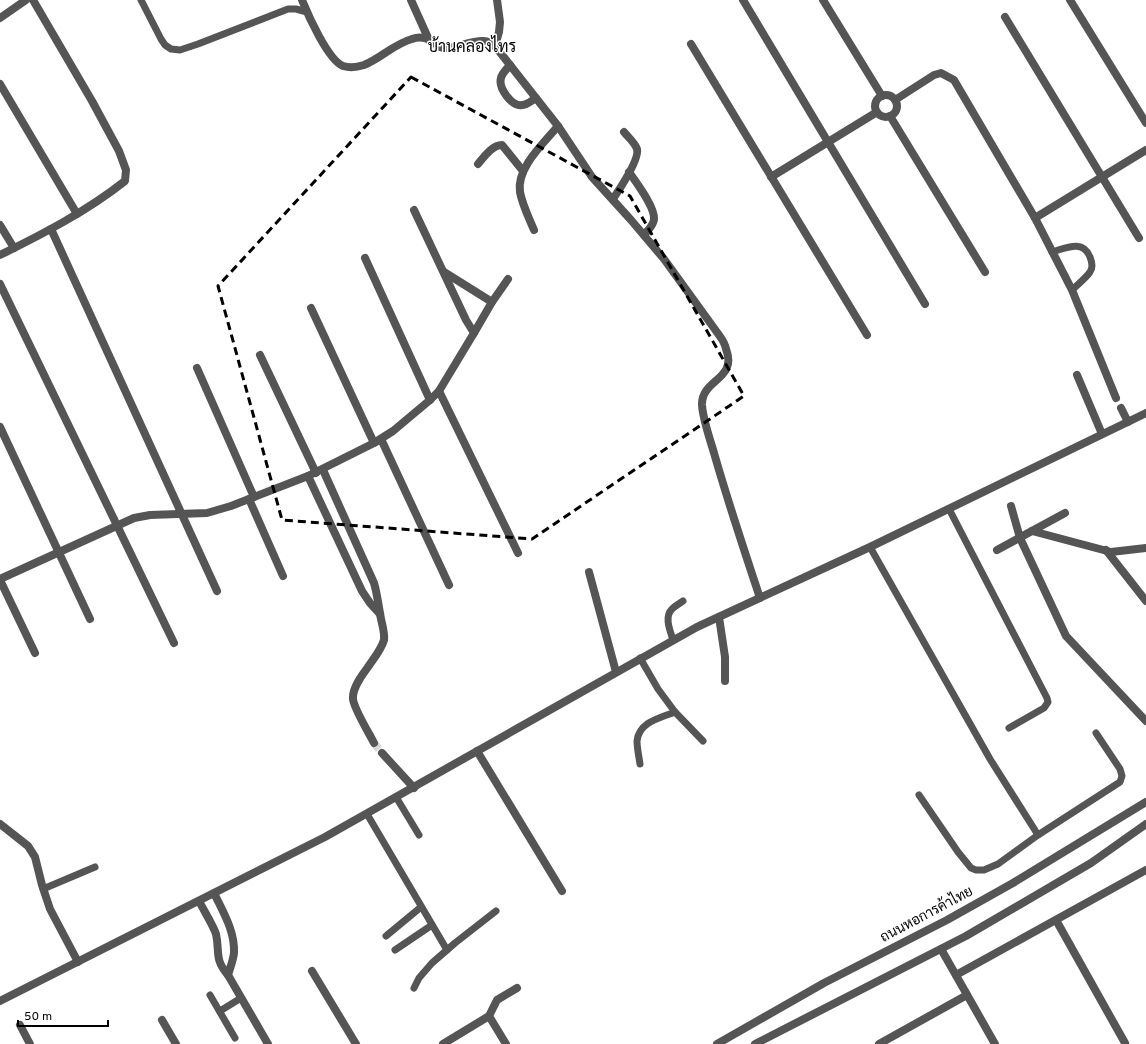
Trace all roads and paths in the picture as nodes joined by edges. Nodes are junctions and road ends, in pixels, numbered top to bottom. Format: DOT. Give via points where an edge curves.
graph roads {
  1 [pos="26,0"];
  2 [pos="32,0"];
  3 [pos="141,0"];
  4 [pos="302,0"];
  5 [pos="411,0"];
  6 [pos="497,0"];
  7 [pos="743,0"];
  8 [pos="823,0"];
  9 [pos="1070,0"];
  10 [pos="306,12"];
  11 [pos="1005,17"];
  12 [pos="0,18"];
  13 [pos="429,40"];
  14 [pos="691,44"];
  15 [pos="495,46"];
  16 [pos="510,65"];
  17 [pos="0,84"];
  18 [pos="882,96"];
  19 [pos="536,98"];
  20 [pos="895,100"];
  21 [pos="877,112"];
  22 [pos="890,116"];
  23 [pos="1146,123"];
  24 [pos="558,126"];
  25 [pos="624,132"];
  26 [pos="828,142"];
  27 [pos="1146,150"];
  28 [pos="478,164"];
  29 [pos="523,171"];
  30 [pos="629,172"];
  31 [pos="771,177"];
  32 [pos="1102,177"];
  33 [pos="613,199"];
  34 [pos="414,210"];
  35 [pos="77,214"];
  36 [pos="1034,218"];
  37 [pos="0,225"];
  38 [pos="51,229"];
  39 [pos="534,230"];
  40 [pos="644,234"];
  41 [pos="1140,238"];
  42 [pos="14,248"];
  43 [pos="1052,252"];
  44 [pos="0,255"];
  45 [pos="365,258"];
  46 [pos="444,272"];
  47 [pos="985,272"];
  48 [pos="508,279"];
  49 [pos="0,284"];
  50 [pos="1072,290"];
  51 [pos="492,302"];
  52 [pos="925,304"];
  53 [pos="311,308"];
  54 [pos="474,333"];
  55 [pos="867,335"];
  56 [pos="260,355"];
  57 [pos="197,368"];
  58 [pos="1077,375"];
  59 [pos="439,391"];
  60 [pos="1116,398"];
  61 [pos="430,400"];
  62 [pos="1121,408"];
  63 [pos="1146,413"];
  64 [pos="1128,422"];
  65 [pos="0,427"];
  66 [pos="1102,434"];
  67 [pos="378,441"];
  68 [pos="316,473"];
  69 [pos="252,498"];
  70 [pos="1011,506"];
  71 [pos="949,509"];
  72 [pos="181,513"];
  73 [pos="1065,513"];
  74 [pos="117,525"];
  75 [pos="1032,531"];
  76 [pos="1020,538"];
  77 [pos="870,547"];
  78 [pos="1146,548"];
  79 [pos="360,549"];
  80 [pos="997,550"];
  81 [pos="1106,550"];
  82 [pos="58,552"];
  83 [pos="518,553"];
  84 [pos="346,556"];
  85 [pos="589,572"];
  86 [pos="283,576"];
  87 [pos="0,580"];
  88 [pos="449,585"];
  89 [pos="217,592"];
  90 [pos="760,598"];
  91 [pos="683,601"];
  92 [pos="1146,602"];
  93 [pos="380,614"];
  94 [pos="719,617"];
  95 [pos="90,619"];
  96 [pos="673,640"];
  97 [pos="174,643"];
  98 [pos="35,653"];
  99 [pos="640,658"];
  100 [pos="616,672"];
  101 [pos="725,680"];
  102 [pos="675,712"];
  103 [pos="1146,721"];
  104 [pos="1009,728"];
  105 [pos="1096,733"];
  106 [pos="703,741"];
  107 [pos="374,743"];
  108 [pos="477,751"];
  109 [pos="382,753"];
  110 [pos="640,764"];
  111 [pos="414,788"];
  112 [pos="919,795"];
  113 [pos="396,797"];
  114 [pos="1146,802"];
  115 [pos="367,814"];
  116 [pos="0,824"];
  117 [pos="1146,824"];
  118 [pos="419,835"];
  119 [pos="1038,835"];
  120 [pos="95,867"];
  121 [pos="1146,870"];
  122 [pos="43,888"];
  123 [pos="562,891"];
  124 [pos="214,893"];
  125 [pos="199,901"];
  126 [pos="421,907"];
  127 [pos="496,911"];
  128 [pos="1056,920"];
  129 [pos="432,925"];
  130 [pos="386,936"];
  131 [pos="941,949"];
  132 [pos="395,950"];
  133 [pos="447,950"];
  134 [pos="78,962"];
  135 [pos="312,971"];
  136 [pos="228,975"];
  137 [pos="956,975"];
  138 [pos="414,988"];
  139 [pos="517,988"];
  140 [pos="210,995"];
  141 [pos="967,995"];
  142 [pos="241,998"];
  143 [pos="0,1001"];
  144 [pos="220,1011"];
  145 [pos="489,1016"];
  146 [pos="162,1020"];
  147 [pos="20,1026"];
  148 [pos="236,1038"];
  149 [pos="1125,1043"];
  150 [pos="30,1044"];
  151 [pos="176,1044"];
  152 [pos="268,1044"];
  153 [pos="356,1044"];
  154 [pos="443,1044"];
  155 [pos="506,1044"];
  156 [pos="717,1044"];
  157 [pos="756,1044"];
  158 [pos="879,1044"];
  159 [pos="995,1044"];
  1 -- 12 [label="street"];
  2 -- 35 [label="street" via="92,100 119,151 126,170 125,182"];
  3 -- 10 [label="lane" via="165,45 180,50 288,9"];
  4 -- 10 [label="street"];
  5 -- 13 [label="street"];
  6 -- 15 [label="street" via="500,22"];
  7 -- 26 [label="street"];
  8 -- 18 [label="street"];
  9 -- 23 [label="street"];
  10 -- 13 [label="street" via="334,60 343,66 363,65 412,38"];
  11 -- 32 [label="street"];
  13 -- 15 [label="street" via="444,48 485,41"];
  14 -- 31 [label="street"];
  15 -- 16 [label="street"];
  16 -- 19 [label="street"];
  16 -- 19 [label="street" via="501,76 503,91 515,104 521,106"];
  17 -- 35 [label="street"];
  18 -- 20 [label="street"];
  18 -- 21 [label="street" via="876,103"];
  19 -- 24 [label="street"];
  20 -- 22 [label="street" via="896,109"];
  20 -- 36 [label="street" via="934,75 941,73 954,80"];
  21 -- 22 [label="street" via="880,116"];
  21 -- 26 [label="street"];
  22 -- 47 [label="street"];
  24 -- 29 [label="street"];
  24 -- 33 [label="street" via="592,176"];
  25 -- 30 [label="street" via="638,152"];
  26 -- 31 [label="street"];
  26 -- 52 [label="street"];
  27 -- 32 [label="street"];
  28 -- 29 [label="street" via="493,148 502,145"];
  29 -- 39 [label="street" via="519,184 520,193"];
  30 -- 33 [label="street"];
  30 -- 40 [label="street" via="651,205 653,213 652,224"];
  31 -- 55 [label="street"];
  32 -- 36 [label="street"];
  32 -- 41 [label="street"];
  33 -- 40 [label="street"];
  34 -- 46 [label="street"];
  35 -- 38 [label="street"];
  36 -- 43 [label="street"];
  37 -- 42 [label="street"];
  38 -- 42 [label="street"];
  38 -- 72 [label="street"];
  40 -- 90 [label="street" via="706,316 726,349 729,360 727,369 703,396 703,411 723,484"];
  42 -- 44 [label="street"];
  43 -- 50 [label="street"];
  43 -- 50 [label="lane" via="1081,246 1090,256 1090,272"];
  45 -- 61 [label="street"];
  46 -- 51 [label="street"];
  46 -- 54 [label="street"];
  48 -- 51 [label="street"];
  49 -- 74 [label="street"];
  50 -- 60 [label="street"];
  51 -- 54 [label="street"];
  53 -- 67 [label="street"];
  54 -- 59 [label="street"];
  56 -- 68 [label="street"];
  57 -- 69 [label="street"];
  58 -- 66 [label="street"];
  59 -- 61 [label="street"];
  59 -- 83 [label="street"];
  61 -- 67 [label="street" via="394,431"];
  62 -- 64 [label="street"];
  63 -- 64 [label="street"];
  64 -- 66 [label="street"];
  65 -- 82 [label="street"];
  66 -- 71 [label="street"];
  67 -- 68 [label="street"];
  67 -- 88 [label="street"];
  68 -- 69 [label="street"];
  68 -- 79 [label="street"];
  68 -- 84 [label="street"];
  69 -- 72 [label="street" via="207,513"];
  69 -- 86 [label="street"];
  70 -- 76 [label="street"];
  71 -- 77 [label="street"];
  71 -- 104 [label="lane" via="1047,698 1048,702 1044,708"];
  72 -- 74 [label="street" via="139,517"];
  72 -- 89 [label="street"];
  73 -- 75 [label="street"];
  74 -- 82 [label="street"];
  74 -- 97 [label="street"];
  75 -- 76 [label="street"];
  75 -- 81 [label="street"];
  76 -- 80 [label="street"];
  76 -- 103 [label="street" via="1066,636"];
  77 -- 90 [label="street"];
  77 -- 119 [label="lane" via="986,753"];
  78 -- 81 [label="street" via="1111,552"];
  79 -- 84 [label="street"];
  79 -- 93 [label="street" via="374,583"];
  81 -- 92 [label="street"];
  82 -- 87 [label="street"];
  82 -- 95 [label="street"];
  84 -- 93 [label="street" via="362,591"];
  85 -- 100 [label="street"];
  87 -- 98 [label="street"];
  90 -- 94 [label="street"];
  91 -- 96 [label="lane" via="672,609 669,615"];
  93 -- 107 [label="street" via="384,639 380,650 355,687 352,698"];
  94 -- 96 [label="street"];
  94 -- 101 [label="street" via="725,657"];
  96 -- 99 [label="street"];
  99 -- 100 [label="street"];
  99 -- 102 [label="lane"];
  100 -- 108 [label="street"];
  102 -- 106 [label="lane"];
  102 -- 110 [label="lane" via="644,726 637,742"];
  105 -- 119 [label="lane" via="1120,769 1120,782"];
  108 -- 111 [label="street"];
  108 -- 123 [label="street"];
  109 -- 111 [label="street"];
  111 -- 113 [label="street"];
  112 -- 119 [label="lane" via="958,852 971,868 976,870 984,870 998,864"];
  113 -- 115 [label="street"];
  113 -- 118 [label="lane"];
  114 -- 156 [label="street, ถนนหอการค้าไทย" via="1016,882 824,983"];
  115 -- 124 [label="street"];
  115 -- 126 [label="lane"];
  116 -- 122 [label="street" via="28,846 35,857"];
  117 -- 131 [label="street" via="1091,863"];
  120 -- 122 [label="lane"];
  121 -- 128 [label="street"];
  122 -- 134 [label="street" via="50,909"];
  124 -- 125 [label="street"];
  124 -- 136 [label="street" via="233,938 234,955"];
  125 -- 134 [label="street"];
  125 -- 136 [label="street" via="215,934 221,967"];
  126 -- 129 [label="lane"];
  126 -- 130 [label="lane"];
  127 -- 133 [label="lane"];
  128 -- 137 [label="street"];
  128 -- 149 [label="street"];
  129 -- 132 [label="lane"];
  129 -- 133 [label="lane"];
  131 -- 137 [label="street"];
  131 -- 157 [label="street"];
  133 -- 138 [label="lane" via="432,963"];
  134 -- 143 [label="street"];
  135 -- 153 [label="street"];
  136 -- 142 [label="street"];
  137 -- 141 [label="street"];
  139 -- 145 [label="street" via="497,1000"];
  140 -- 144 [label="lane"];
  141 -- 158 [label="street"];
  141 -- 159 [label="street"];
  142 -- 144 [label="lane"];
  142 -- 152 [label="street"];
  144 -- 148 [label="lane"];
  145 -- 154 [label="street"];
  145 -- 155 [label="street"];
  146 -- 151 [label="street"];
  147 -- 150 [label="street"];
}
